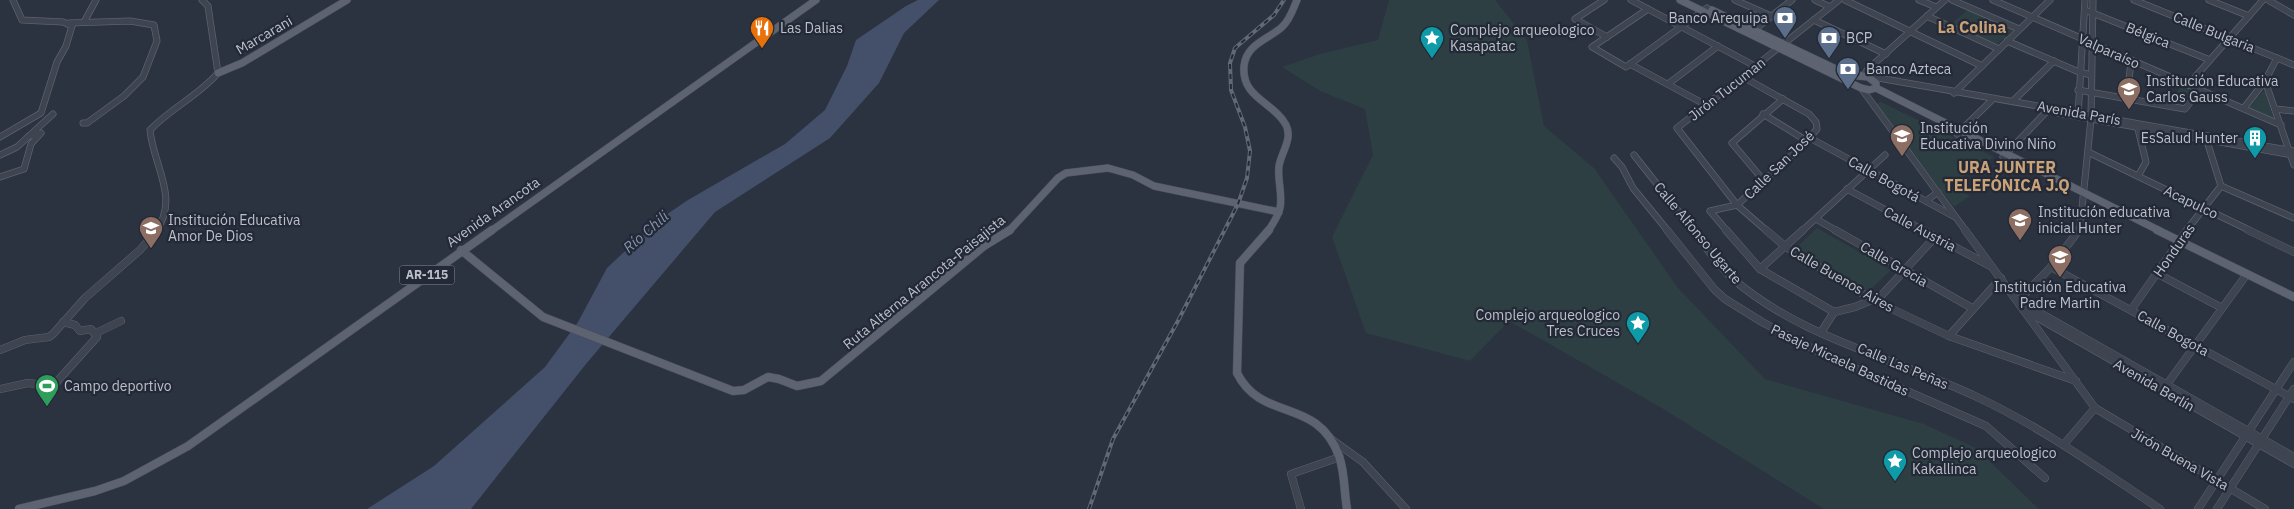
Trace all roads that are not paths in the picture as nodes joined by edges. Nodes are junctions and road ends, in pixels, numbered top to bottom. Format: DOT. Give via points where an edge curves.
graph roads {
  1 [pos="13,0"];
  2 [pos="96,0"];
  3 [pos="202,0"];
  4 [pos="347,0"];
  5 [pos="816,0"];
  6 [pos="1297,0"];
  7 [pos="1604,0"];
  8 [pos="1631,0"];
  9 [pos="1680,0"];
  10 [pos="1690,0"];
  11 [pos="1735,0"];
  12 [pos="1777,0"];
  13 [pos="1792,0"];
  14 [pos="1814,0"];
  15 [pos="1839,0"];
  16 [pos="1845,0"];
  17 [pos="1919,0"];
  18 [pos="1945,0"];
  19 [pos="1952,0"];
  20 [pos="1993,0"];
  21 [pos="2050,0"];
  22 [pos="2085,0"];
  23 [pos="2093,0"];
  24 [pos="2134,0"];
  25 [pos="2209,0"];
  26 [pos="2263,0"];
  27 [pos="2268,0"];
  28 [pos="1786,4"];
  29 [pos="1830,7"];
  30 [pos="1936,8"];
  31 [pos="1648,9"];
  32 [pos="1705,10"];
  33 [pos="2085,10"];
  34 [pos="2094,13"];
  35 [pos="2294,15"];
  36 [pos="1771,16"];
  37 [pos="1927,16"];
  38 [pos="2249,16"];
  39 [pos="2033,17"];
  40 [pos="1814,20"];
  41 [pos="84,22"];
  42 [pos="69,23"];
  43 [pos="1682,27"];
  44 [pos="2019,29"];
  45 [pos="1754,30"];
  46 [pos="1910,31"];
  47 [pos="1607,37"];
  48 [pos="2229,38"];
  49 [pos="2082,39"];
  50 [pos="2008,41"];
  51 [pos="2094,44"];
  52 [pos="1718,46"];
  53 [pos="1780,46"];
  54 [pos="1592,47"];
  55 [pos="1999,49"];
  56 [pos="1886,54"];
  57 [pos="2277,58"];
  58 [pos="2210,60"];
  59 [pos="2054,61"];
  60 [pos="2131,61"];
  61 [pos="2294,65"];
  62 [pos="1628,66"];
  63 [pos="1756,66"];
  64 [pos="1982,66"];
  65 [pos="2079,72"];
  66 [pos="218,73"];
  67 [pos="2091,75"];
  68 [pos="1743,76"];
  69 [pos="1864,76"];
  70 [pos="2265,81"];
  71 [pos="1668,84"];
  72 [pos="2188,85"];
  73 [pos="1858,86"];
  74 [pos="1873,87"];
  75 [pos="2078,90"];
  76 [pos="2199,90"];
  77 [pos="1955,92"];
  78 [pos="2091,92"];
  79 [pos="1783,99"];
  80 [pos="2127,99"];
  81 [pos="1991,101"];
  82 [pos="2013,101"];
  83 [pos="1871,102"];
  84 [pos="1706,105"];
  85 [pos="2244,108"];
  86 [pos="2275,109"];
  87 [pos="2047,111"];
  88 [pos="2294,111"];
  89 [pos="42,112"];
  90 [pos="1763,114"];
  91 [pos="2078,115"];
  92 [pos="2091,117"];
  93 [pos="83,123"];
  94 [pos="2137,125"];
  95 [pos="2281,125"];
  96 [pos="1677,128"];
  97 [pos="1959,133"];
  98 [pos="29,136"];
  99 [pos="0,137"];
  100 [pos="2205,137"];
  101 [pos="1808,140"];
  102 [pos="2088,152"];
  103 [pos="2292,152"];
  104 [pos="1634,154"];
  105 [pos="0,155"];
  106 [pos="1885,156"];
  107 [pos="2005,156"];
  108 [pos="1614,158"];
  109 [pos="2294,164"];
  110 [pos="1868,170"];
  111 [pos="2138,176"];
  112 [pos="0,177"];
  113 [pos="1764,181"];
  114 [pos="2221,186"];
  115 [pos="1847,189"];
  116 [pos="1938,192"];
  117 [pos="2084,194"];
  118 [pos="1926,201"];
  119 [pos="1737,205"];
  120 [pos="2204,208"];
  121 [pos="1279,212"];
  122 [pos="2294,218"];
  123 [pos="1816,219"];
  124 [pos="1958,219"];
  125 [pos="1935,237"];
  126 [pos="2179,240"];
  127 [pos="1786,247"];
  128 [pos="461,250"];
  129 [pos="2294,252"];
  130 [pos="2051,267"];
  131 [pos="1760,268"];
  132 [pos="1994,268"];
  133 [pos="1906,270"];
  134 [pos="2158,274"];
  135 [pos="2247,274"];
  136 [pos="2001,278"];
  137 [pos="2294,297"];
  138 [pos="1874,300"];
  139 [pos="2018,301"];
  140 [pos="1972,308"];
  141 [pos="2222,308"];
  142 [pos="2131,310"];
  143 [pos="2026,311"];
  144 [pos="1834,312"];
  145 [pos="121,321"];
  146 [pos="62,322"];
  147 [pos="1822,331"];
  148 [pos="96,333"];
  149 [pos="1949,336"];
  150 [pos="2196,345"];
  151 [pos="0,350"];
  152 [pos="2294,362"];
  153 [pos="2076,381"];
  154 [pos="2164,387"];
  155 [pos="8,388"];
  156 [pos="0,389"];
  157 [pos="2276,389"];
  158 [pos="2294,389"];
  159 [pos="0,396"];
  160 [pos="2292,398"];
  161 [pos="2095,408"];
  162 [pos="2247,434"];
  163 [pos="1331,440"];
  164 [pos="2260,442"];
  165 [pos="2065,443"];
  166 [pos="1340,457"];
  167 [pos="2294,458"];
  168 [pos="2294,464"];
  169 [pos="2045,478"];
  170 [pos="2216,481"];
  171 [pos="2230,489"];
  172 [pos="19,509"];
  173 [pos="1301,509"];
  174 [pos="1347,509"];
  175 [pos="1406,509"];
  176 [pos="2160,509"];
  177 [pos="2198,509"];
  178 [pos="2217,509"];
  179 [pos="2265,509"];
  1 -- 42 [label="street" via="22,20"];
  2 -- 41 [label="street"];
  3 -- 66 [label="street" via="208,6"];
  4 -- 66 [label="main road, Marcarani" via="242,63"];
  5 -- 128 [label="main road, Avenida Arancota / AR-115"];
  6 -- 121 [label="main road" via="1282,26 1248,52 1244,64 1244,82 1251,94 1285,122 1288,134 1288,145 1279,167"];
  7 -- 47 [label="street" via="1575,18"];
  8 -- 31 [label="street"];
  9 -- 32 [label="main road"];
  10 -- 32 [label="main road"];
  11 -- 36 [label="street"];
  12 -- 28 [label="street"];
  13 -- 28 [label="street"];
  14 -- 29 [label="street"];
  15 -- 29 [label="street, Jirón Tucuman"];
  16 -- 46 [label="street"];
  17 -- 30 [label="street"];
  18 -- 30 [label="street"];
  19 -- 44 [label="street"];
  20 -- 39 [label="street, Valparaíso"];
  21 -- 39 [label="street"];
  22 -- 33 [label="street"];
  23 -- 34 [label="street"];
  24 -- 48 [label="street, Calle Bulgaria"];
  25 -- 38 [label="street"];
  26 -- 38 [label="street"];
  27 -- 35 [label="street"];
  28 -- 36 [label="street"];
  29 -- 40 [label="street, Jirón Tucuman"];
  30 -- 37 [label="street"];
  31 -- 43 [label="street"];
  31 -- 47 [label="street"];
  32 -- 43 [label="street"];
  32 -- 45 [label="main road"];
  32 -- 53 [label="main road"];
  33 -- 34 [label="street, Bélgica"];
  33 -- 49 [label="street"];
  34 -- 51 [label="street"];
  34 -- 58 [label="street, Bélgica"];
  36 -- 45 [label="street"];
  37 -- 46 [label="street"];
  37 -- 55 [label="street"];
  38 -- 48 [label="street"];
  39 -- 44 [label="street"];
  39 -- 49 [label="street, Valparaíso"];
  40 -- 53 [label="street, Jirón Tucuman"];
  40 -- 56 [label="street"];
  41 -- 42 [label="street"];
  41 -- 93 [label="street" via="147,23 154,25 157,36 143,77 124,96"];
  42 -- 89 [label="street" via="72,26 66,46 57,62"];
  43 -- 52 [label="street"];
  43 -- 62 [label="street"];
  44 -- 50 [label="street"];
  45 -- 53 [label="main road"];
  46 -- 56 [label="street"];
  46 -- 64 [label="street"];
  47 -- 54 [label="street"];
  48 -- 57 [label="street, Calle Bulgaria"];
  48 -- 58 [label="street"];
  49 -- 51 [label="street, Valparaíso"];
  49 -- 65 [label="street"];
  50 -- 55 [label="street"];
  50 -- 59 [label="street"];
  51 -- 60 [label="street, Valparaíso"];
  51 -- 67 [label="street"];
  52 -- 63 [label="street"];
  52 -- 71 [label="street"];
  53 -- 63 [label="street, Jirón Tucuman"];
  53 -- 69 [label="main road" via="1836,69"];
  53 -- 73 [label="main road"];
  54 -- 62 [label="street"];
  55 -- 64 [label="street"];
  56 -- 69 [label="street"];
  57 -- 61 [label="street, Calle Bulgaria"];
  57 -- 70 [label="street"];
  58 -- 72 [label="street"];
  59 -- 65 [label="street"];
  59 -- 82 [label="street"];
  60 -- 72 [label="street, Valparaíso"];
  60 -- 80 [label="street"];
  62 -- 71 [label="street"];
  63 -- 68 [label="street, Jirón Tucuman"];
  64 -- 77 [label="street"];
  65 -- 67 [label="street"];
  65 -- 75 [label="street"];
  66 -- 146 [label="street" via="204,89 164,115 150,130 167,203 161,223 138,251"];
  67 -- 78 [label="street"];
  68 -- 79 [label="street, Calle San José"];
  68 -- 84 [label="street, Jirón Tucuman"];
  69 -- 73 [label="main road" via="1854,78"];
  69 -- 74 [label="main road"];
  69 -- 77 [label="street, Avenida París"];
  70 -- 85 [label="street"];
  70 -- 86 [label="street"];
  71 -- 84 [label="street"];
  72 -- 76 [label="street, Valparaíso"];
  73 -- 74 [label="main road"];
  73 -- 83 [label="street, Avenida Berlín"];
  74 -- 77 [label="street, Avenida París"];
  74 -- 83 [label="street, Avenida Berlín"];
  74 -- 97 [label="main road"];
  75 -- 78 [label="street"];
  75 -- 91 [label="street"];
  76 -- 80 [label="street" via="2185,109"];
  76 -- 85 [label="street, Valparaíso"];
  77 -- 81 [label="street, Avenida París"];
  77 -- 82 [label="street, Avenida París"];
  78 -- 80 [label="street"];
  78 -- 92 [label="street"];
  79 -- 90 [label="street"];
  79 -- 101 [label="street, Calle San José" via="1809,114 1816,122 1817,129"];
  81 -- 87 [label="street, Avenida París"];
  81 -- 97 [label="street"];
  82 -- 91 [label="street, Avenida París"];
  83 -- 116 [label="street, Avenida Berlín"];
  84 -- 96 [label="street, Jirón Tucuman"];
  85 -- 95 [label="street, Valparaíso"];
  86 -- 88 [label="street"];
  86 -- 95 [label="street"];
  87 -- 91 [label="street, Avenida París"];
  87 -- 107 [label="street"];
  89 -- 98 [label="street" via="53,114"];
  89 -- 99 [label="street"];
  90 -- 101 [label="street, Calle Bogotá"];
  90 -- 113 [label="street" via="1732,143"];
  91 -- 92 [label="street, Avenida París"];
  92 -- 94 [label="street, Avenida París"];
  92 -- 102 [label="street"];
  94 -- 100 [label="street, Avenida París"];
  94 -- 111 [label="street" via="2146,162"];
  95 -- 103 [label="street"];
  96 -- 119 [label="street, Calle Buenos Aires"];
  97 -- 107 [label="main road"];
  98 -- 105 [label="street" via="17,147"];
  98 -- 112 [label="street" via="41,133 31,144 24,169"];
  100 -- 103 [label="street, Avenida París"];
  100 -- 114 [label="street"];
  101 -- 110 [label="street, Calle Bogotá"];
  101 -- 113 [label="street, Calle San José"];
  102 -- 111 [label="street, Acapulco"];
  102 -- 117 [label="street"];
  103 -- 109 [label="street"];
  104 -- 147 [label="street, Calle Alfonso Ugarte" via="1730,276 1773,306"];
  106 -- 110 [label="street"];
  107 -- 117 [label="main road" via="2074,193"];
  108 -- 169 [label="street, Pasaje Micaela Bastidas" via="1633,188 1725,299 1823,354 1986,426"];
  110 -- 115 [label="street"];
  110 -- 118 [label="street, Calle Bogotá"];
  111 -- 120 [label="street, Acapulco"];
  113 -- 119 [label="street, Calle San José"];
  114 -- 120 [label="street, Honduras"];
  114 -- 122 [label="street"];
  115 -- 123 [label="street"];
  115 -- 125 [label="street, Calle Austria"];
  116 -- 118 [label="street"];
  116 -- 124 [label="street, Avenida Berlín"];
  117 -- 126 [label="main road"];
  117 -- 130 [label="street" via="2080,228"];
  118 -- 124 [label="street, Calle Bogotá"];
  119 -- 127 [label="street, Calle Buenos Aires"];
  119 -- 131 [label="street, Calle San José" via="1710,211"];
  120 -- 126 [label="street, Honduras"];
  120 -- 129 [label="street, Acapulco"];
  121 -- 128 [label="main road, Ruta Alterna Arancota-Paisajista" via="1154,186 1133,175 1108,168 1066,173 1008,232 984,246 821,381 796,386 774,377 746,390 733,391 566,327 531,309"];
  121 -- 163 [label="main road" via="1271,228 1240,263 1237,373 1241,385 1252,395 1320,424"];
  123 -- 127 [label="street"];
  123 -- 133 [label="street, Calle Grecia"];
  124 -- 132 [label="street, Avenida Berlín"];
  125 -- 132 [label="street, Calle Austria"];
  125 -- 133 [label="street"];
  126 -- 134 [label="street, Honduras"];
  126 -- 135 [label="main road"];
  127 -- 131 [label="street"];
  127 -- 138 [label="street, Calle Buenos Aires"];
  128 -- 172 [label="main road, Avenida Arancota / AR-115" via="166,460 102,489"];
  130 -- 139 [label="street"];
  130 -- 142 [label="street, Calle Bogota"];
  131 -- 144 [label="street"];
  132 -- 136 [label="street, Avenida Berlín"];
  133 -- 138 [label="street"];
  133 -- 140 [label="street, Calle Grecia"];
  134 -- 141 [label="street"];
  134 -- 142 [label="street, Honduras"];
  135 -- 137 [label="main road"];
  135 -- 141 [label="street"];
  136 -- 139 [label="street, Avenida Berlín"];
  136 -- 140 [label="street"];
  138 -- 144 [label="street"];
  138 -- 149 [label="street, Calle Buenos Aires"];
  139 -- 143 [label="street, Avenida Berlín"];
  139 -- 154 [label="street, Avenida Berlín"];
  140 -- 149 [label="street"];
  141 -- 150 [label="street"];
  142 -- 150 [label="street, Calle Bogota"];
  143 -- 153 [label="street"];
  143 -- 154 [label="street, Avenida Berlín"];
  144 -- 147 [label="street"];
  145 -- 148 [label="street"];
  146 -- 148 [label="street" via="75,325 80,331 91,329"];
  146 -- 151 [label="street" via="49,337 25,340"];
  147 -- 176 [label="street, Calle Las Peñas" via="1985,400"];
  148 -- 155 [label="street" via="93,342 53,386 28,383"];
  149 -- 153 [label="street, Calle Buenos Aires"];
  150 -- 154 [label="street"];
  150 -- 157 [label="street, Calle Bogota"];
  152 -- 157 [label="street"];
  153 -- 161 [label="street"];
  154 -- 162 [label="street, Avenida Berlín"];
  155 -- 156 [label="street"];
  155 -- 159 [label="street"];
  157 -- 160 [label="street, Calle Bogota"];
  157 -- 162 [label="street"];
  158 -- 160 [label="street"];
  160 -- 164 [label="street"];
  161 -- 165 [label="street"];
  161 -- 170 [label="street, Jirón Buena Vista"];
  162 -- 164 [label="street, Avenida Berlín"];
  162 -- 170 [label="street"];
  163 -- 166 [label="main road"];
  163 -- 175 [label="street" via="1364,461"];
  164 -- 167 [label="street, Avenida Berlín"];
  164 -- 168 [label="street, Avenida Berlín"];
  164 -- 171 [label="street"];
  166 -- 173 [label="street" via="1291,474"];
  166 -- 174 [label="main road"];
  170 -- 171 [label="street, Jirón Buena Vista"];
  170 -- 177 [label="street"];
  171 -- 178 [label="street"];
  171 -- 179 [label="street, Jirón Buena Vista"];
}
